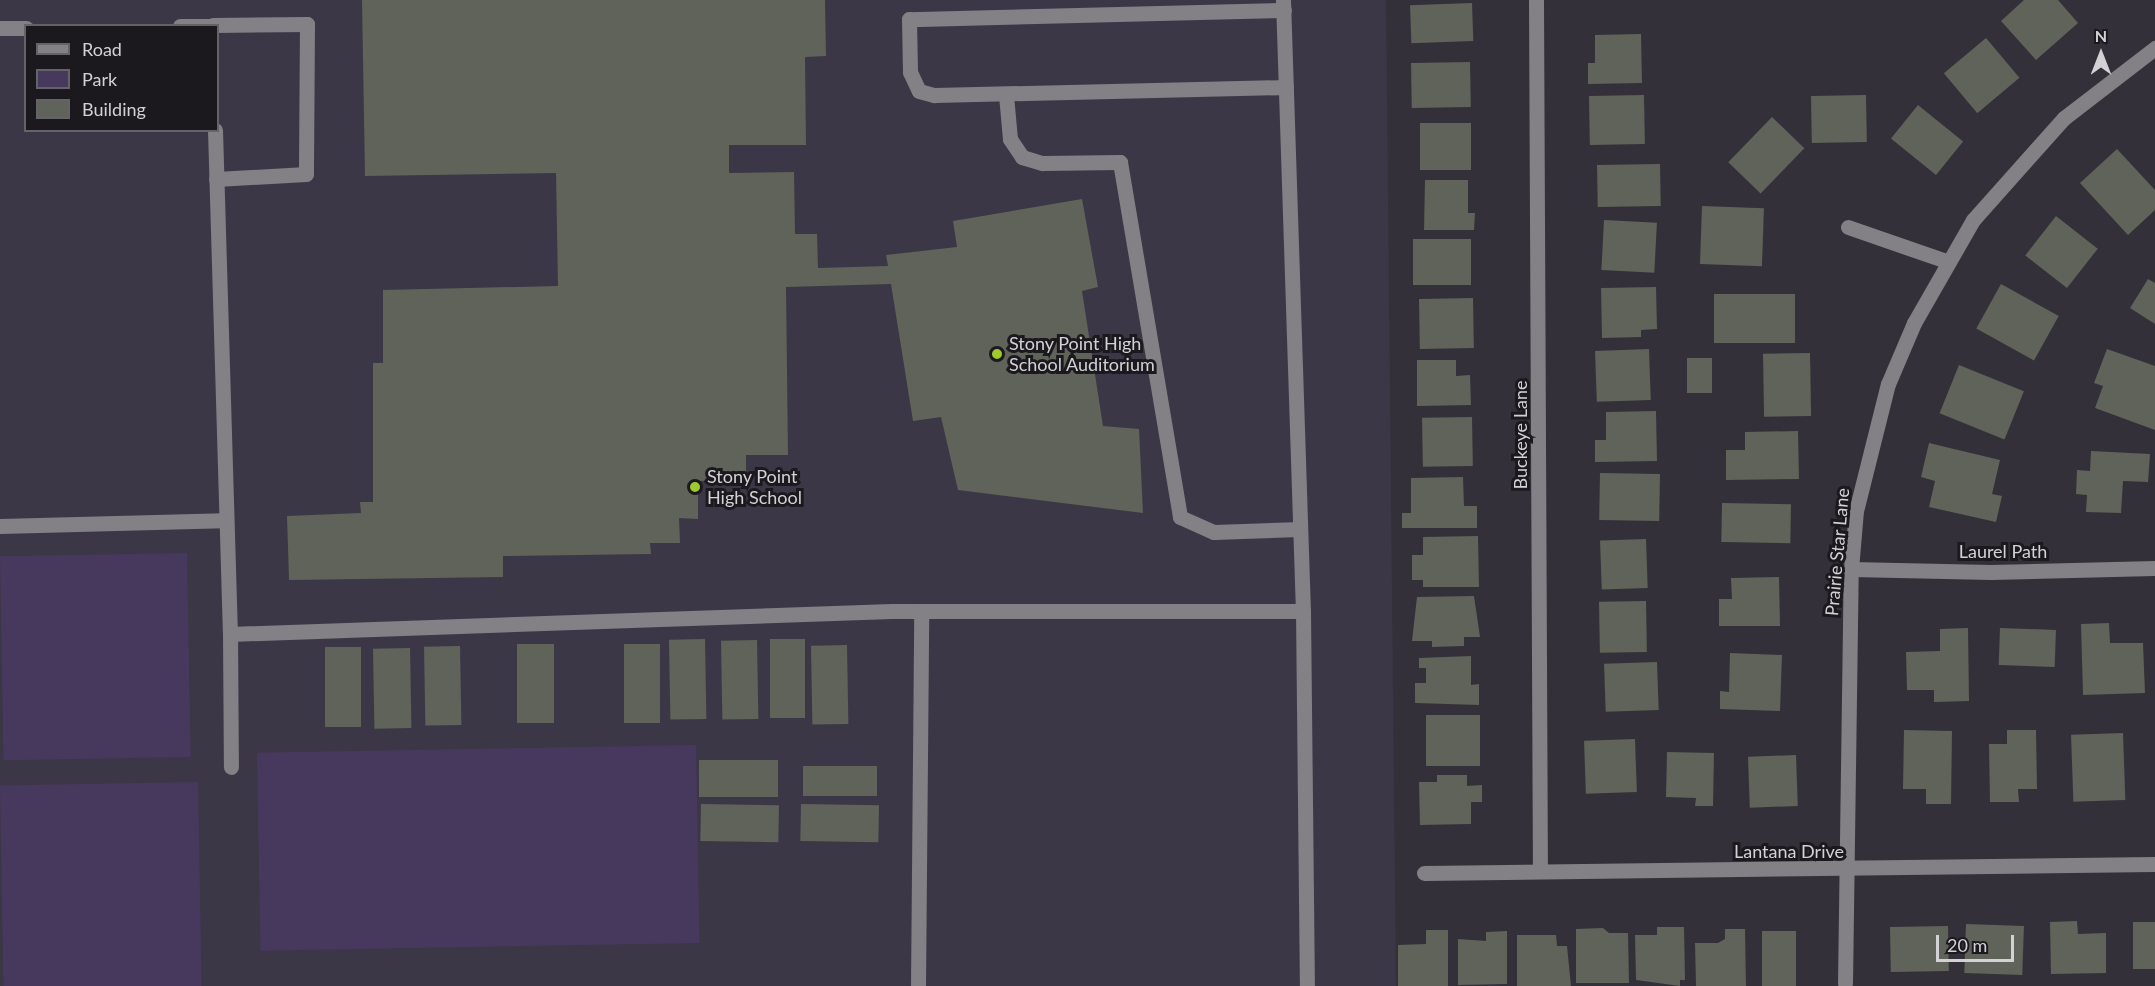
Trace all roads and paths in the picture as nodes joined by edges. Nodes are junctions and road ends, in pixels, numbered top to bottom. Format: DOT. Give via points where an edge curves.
graph roads {
  1 [pos="1536,0"];
  2 [pos="1283,5"];
  3 [pos="219,25"];
  4 [pos="0,28"];
  5 [pos="24,28"];
  6 [pos="2155,48"];
  7 [pos="1286,87"];
  8 [pos="1006,95"];
  9 [pos="215,132"];
  10 [pos="216,179"];
  11 [pos="1848,227"];
  12 [pos="1946,261"];
  13 [pos="224,520"];
  14 [pos="0,526"];
  15 [pos="1300,530"];
  16 [pos="2155,568"];
  17 [pos="1851,569"];
  18 [pos="921,611"];
  19 [pos="1303,611"];
  20 [pos="230,634"];
  21 [pos="231,767"];
  22 [pos="2155,864"];
  23 [pos="1847,870"];
  24 [pos="1540,871"];
  25 [pos="1424,873"];
  26 [pos="1845,983"];
  27 [pos="918,986"];
  28 [pos="1306,986"];
  1 -- 24 [label="street, Buckeye Lane"];
  2 -- 7 [label="street"];
  2 -- 8 [label="street" via="909,19 910,72 919,91"];
  3 -- 10 [label="street" via="307,24 306,174"];
  4 -- 5 [label="street"];
  6 -- 12 [label="street, Prairie Star Lane" via="2064,118 2016,167"];
  7 -- 8 [label="street"];
  7 -- 15 [label="street"];
  8 -- 15 [label="street" via="1010,139 1023,157 1042,163 1120,162 1180,517 1214,532"];
  9 -- 10 [label="street"];
  10 -- 13 [label="street"];
  11 -- 12 [label="street"];
  12 -- 17 [label="street, Prairie Star Lane" via="1888,384 1858,501"];
  13 -- 14 [label="street"];
  13 -- 20 [label="street"];
  15 -- 19 [label="street"];
  16 -- 17 [label="street, Laurel Path"];
  17 -- 23 [label="street, Prairie Star Lane"];
  18 -- 19 [label="street"];
  18 -- 20 [label="street"];
  18 -- 27 [label="street"];
  19 -- 28 [label="street"];
  20 -- 21 [label="street"];
  22 -- 23 [label="street, Lantana Drive"];
  23 -- 24 [label="street, Lantana Drive"];
  23 -- 26 [label="street, Prairie Star Lane"];
  24 -- 25 [label="street, Lantana Drive"];
}
